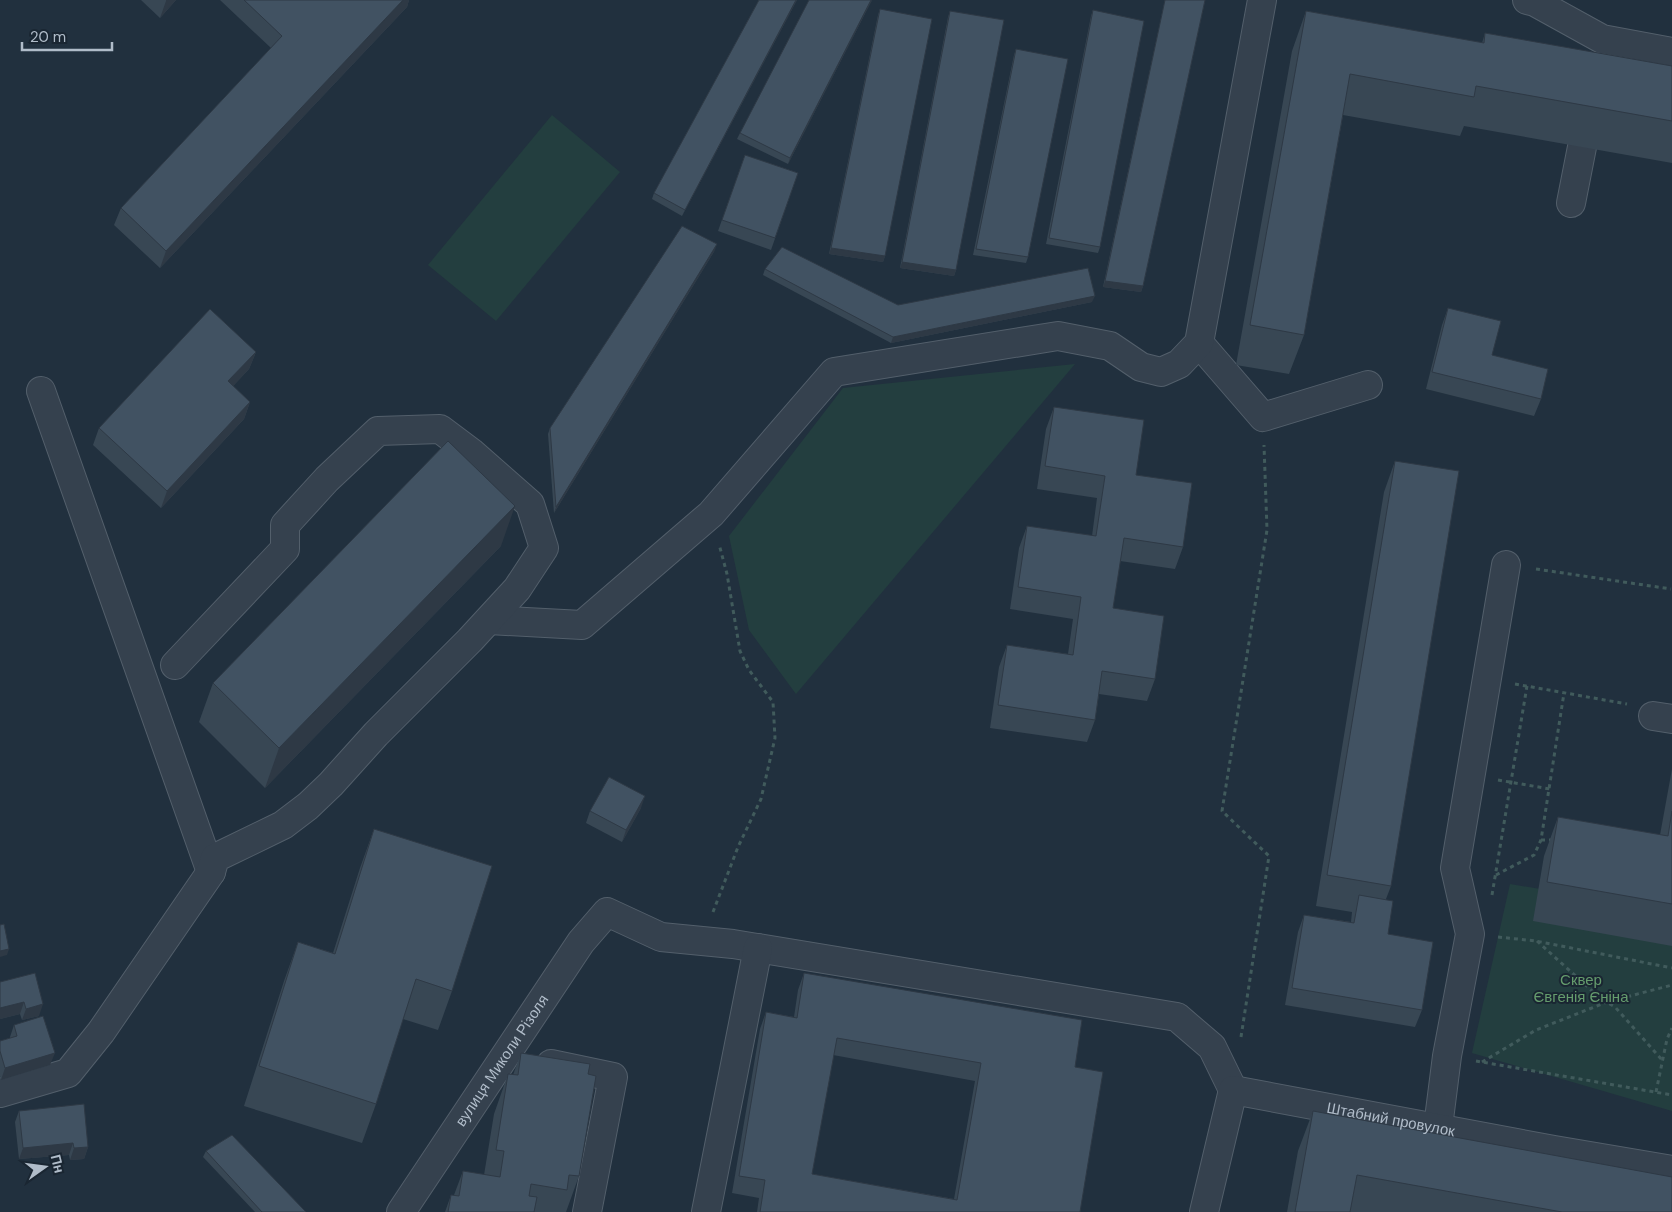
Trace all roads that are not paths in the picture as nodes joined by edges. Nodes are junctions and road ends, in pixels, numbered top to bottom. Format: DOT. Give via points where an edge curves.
graph roads {
  1 [pos="1262,0"];
  2 [pos="1526,0"];
  3 [pos="1602,39"];
  4 [pos="1672,52"];
  5 [pos="1597,66"];
  6 [pos="1582,147"];
  7 [pos="1571,203"];
  8 [pos="1199,343"];
  9 [pos="1368,385"];
  10 [pos="41,391"];
  11 [pos="1506,565"];
  12 [pos="489,620"];
  13 [pos="175,664"];
  14 [pos="211,872"];
  15 [pos="758,948"];
  16 [pos="506,1054"];
  17 [pos="1233,1090"];
  18 [pos="0,1093"];
  19 [pos="1438,1127"];
  20 [pos="1554,1150"];
  21 [pos="1672,1170"];
  22 [pos="1549,1177"];
  23 [pos="402,1212"];
  24 [pos="587,1212"];
  25 [pos="706,1212"];
  26 [pos="1204,1212"];
  1 -- 8 [label="street"];
  2 -- 3 [label="street"];
  3 -- 4 [label="street"];
  3 -- 5 [label="street"];
  6 -- 7 [label="street"];
  8 -- 9 [label="street" via="1263,417"];
  8 -- 12 [label="street" via="1179,364 1161,372 1141,367 1110,346 1058,336 834,372 711,514 582,625"];
  10 -- 14 [label="street"];
  11 -- 19 [label="street" via="1455,868 1470,934"];
  12 -- 13 [label="street" via="517,589 544,548 530,504 440,429 378,431 285,525 285,549"];
  12 -- 14 [label="street" via="308,806 283,825 215,858"];
  14 -- 18 [label="street" via="101,1032 68,1073"];
  15 -- 16 [label="street, вулиця Миколи Різоля" via="661,937 608,912 580,942"];
  15 -- 17 [label="street" via="1177,1017 1212,1047"];
  15 -- 25 [label="street"];
  16 -- 23 [label="street, вулиця Миколи Різоля"];
  16 -- 24 [label="street" via="613,1077"];
  17 -- 19 [label="street, Штабний провулок"];
  17 -- 26 [label="street"];
  19 -- 20 [label="street, Штабний провулок"];
  20 -- 21 [label="street, Штабний провулок"];
  20 -- 22 [label="street"];
}
